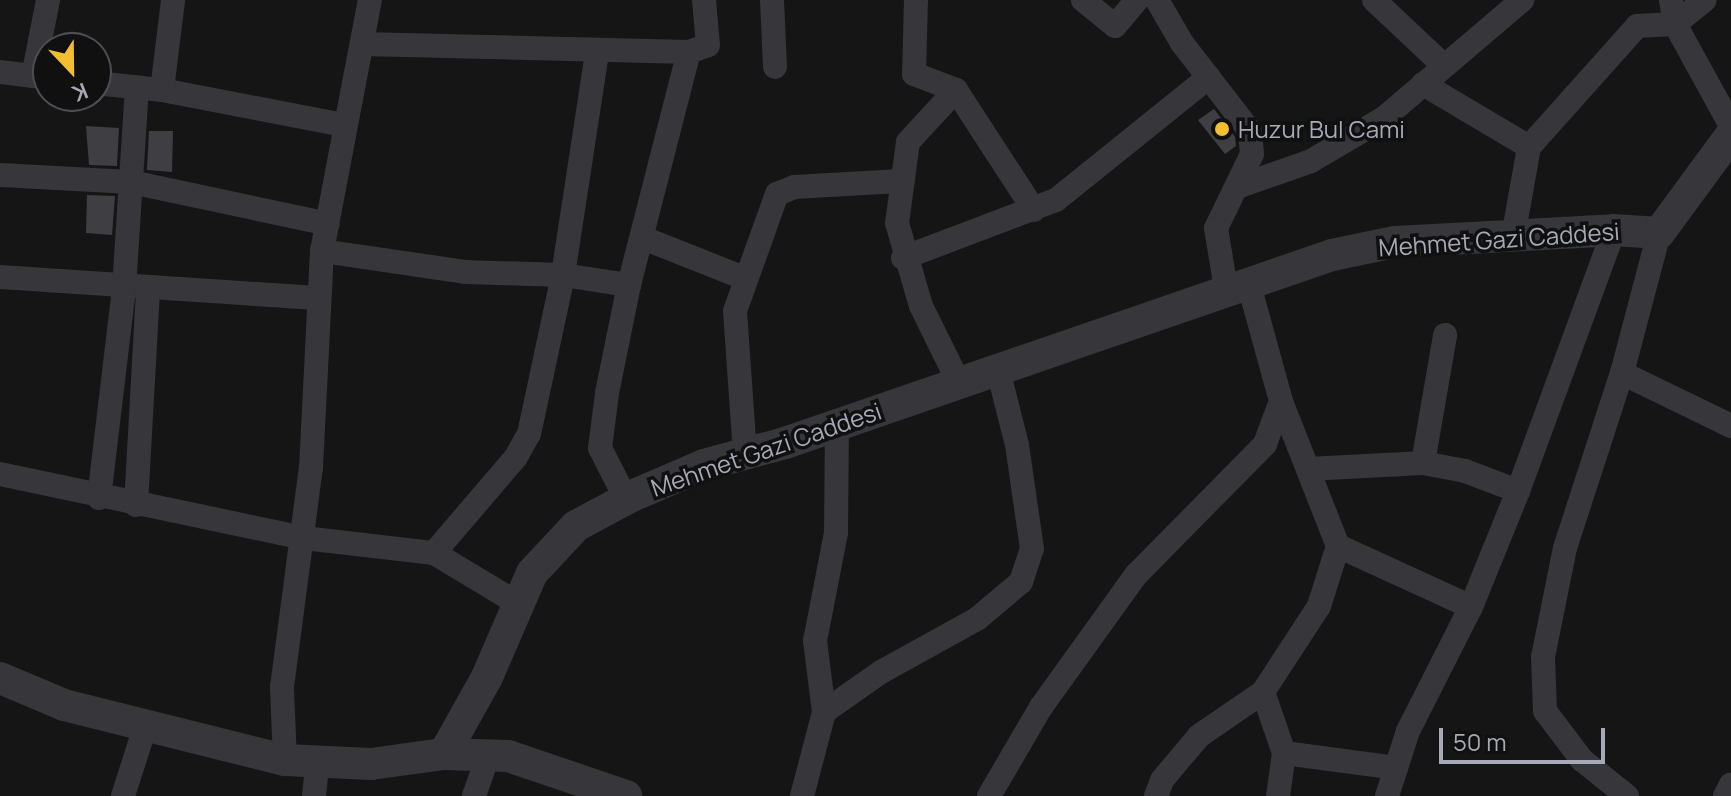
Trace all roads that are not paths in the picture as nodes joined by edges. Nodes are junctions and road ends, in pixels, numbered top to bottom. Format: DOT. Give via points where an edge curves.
graph roads {
  1 [pos="48,0"];
  2 [pos="173,0"];
  3 [pos="370,0"];
  4 [pos="704,0"];
  5 [pos="772,0"];
  6 [pos="916,0"];
  7 [pos="1083,0"];
  8 [pos="1137,0"];
  9 [pos="1157,0"];
  10 [pos="1374,0"];
  11 [pos="1522,0"];
  12 [pos="1671,0"];
  13 [pos="1705,0"];
  14 [pos="1675,24"];
  15 [pos="45,32"];
  16 [pos="362,44"];
  17 [pos="689,52"];
  18 [pos="597,54"];
  19 [pos="1444,66"];
  20 [pos="775,67"];
  21 [pos="0,72"];
  22 [pos="32,76"];
  23 [pos="1209,77"];
  24 [pos="1423,84"];
  25 [pos="112,85"];
  26 [pos="137,87"];
  27 [pos="162,90"];
  28 [pos="956,90"];
  29 [pos="343,125"];
  30 [pos="1731,126"];
  31 [pos="1731,135"];
  32 [pos="1529,147"];
  33 [pos="0,175"];
  34 [pos="900,181"];
  35 [pos="131,182"];
  36 [pos="1240,186"];
  37 [pos="1034,210"];
  38 [pos="328,224"];
  39 [pos="1614,230"];
  40 [pos="1659,233"];
  41 [pos="1513,237"];
  42 [pos="643,238"];
  43 [pos="322,251"];
  44 [pos="903,258"];
  45 [pos="563,275"];
  46 [pos="0,277"];
  47 [pos="744,278"];
  48 [pos="629,285"];
  49 [pos="1238,287"];
  50 [pos="124,288"];
  51 [pos="148,288"];
  52 [pos="317,298"];
  53 [pos="1445,335"];
  54 [pos="998,370"];
  55 [pos="1622,373"];
  56 [pos="959,383"];
  57 [pos="1281,401"];
  58 [pos="837,424"];
  59 [pos="1731,426"];
  60 [pos="745,454"];
  61 [pos="1423,463"];
  62 [pos="1308,469"];
  63 [pos="0,474"];
  64 [pos="1518,491"];
  65 [pos="99,498"];
  66 [pos="626,499"];
  67 [pos="136,505"];
  68 [pos="304,538"];
  69 [pos="1338,546"];
  70 [pos="434,553"];
  71 [pos="519,604"];
  72 [pos="1471,607"];
  73 [pos="0,678"];
  74 [pos="1263,692"];
  75 [pos="824,712"];
  76 [pos="145,727"];
  77 [pos="1284,753"];
  78 [pos="444,754"];
  79 [pos="488,756"];
  80 [pos="318,759"];
  81 [pos="285,760"];
  82 [pos="1396,768"];
  83 [pos="1731,784"];
  84 [pos="123,796"];
  85 [pos="314,796"];
  86 [pos="474,796"];
  87 [pos="626,796"];
  88 [pos="802,796"];
  89 [pos="989,796"];
  90 [pos="1156,796"];
  91 [pos="1278,796"];
  92 [pos="1387,796"];
  93 [pos="1627,796"];
  94 [pos="1725,796"];
  1 -- 15 [label="street"];
  2 -- 27 [label="street"];
  3 -- 16 [label="street"];
  4 -- 17 [label="street" via="708,45"];
  5 -- 20 [label="street"];
  6 -- 28 [label="street" via="914,74"];
  7 -- 8 [label="street" via="1115,26"];
  9 -- 23 [label="street"];
  10 -- 19 [label="street"];
  11 -- 19 [label="street"];
  12 -- 14 [label="street"];
  13 -- 14 [label="street"];
  14 -- 30 [label="street"];
  14 -- 32 [label="street" via="1637,26"];
  16 -- 18 [label="street"];
  16 -- 29 [label="street"];
  17 -- 18 [label="street"];
  17 -- 42 [label="street"];
  18 -- 45 [label="street"];
  19 -- 24 [label="street"];
  21 -- 22 [label="street"];
  23 -- 36 [label="street" via="1250,131 1252,154"];
  23 -- 37 [label="street" via="1056,200"];
  24 -- 32 [label="street"];
  24 -- 36 [label="street" via="1384,118 1311,161"];
  25 -- 26 [label="street"];
  26 -- 27 [label="street"];
  26 -- 35 [label="street"];
  27 -- 29 [label="street"];
  28 -- 34 [label="street" via="908,142"];
  28 -- 37 [label="street"];
  29 -- 38 [label="street"];
  31 -- 40 [label="street"];
  32 -- 41 [label="street"];
  33 -- 35 [label="street"];
  34 -- 44 [label="street" via="897,223"];
  34 -- 47 [label="street" via="794,187 777,194"];
  35 -- 38 [label="street"];
  35 -- 50 [label="street"];
  36 -- 49 [label="street" via="1216,228"];
  37 -- 44 [label="street"];
  38 -- 43 [label="street"];
  39 -- 40 [label="street, Mehmet Gazi Caddesi"];
  39 -- 41 [label="street, Mehmet Gazi Caddesi"];
  39 -- 64 [label="street"];
  40 -- 55 [label="street"];
  41 -- 49 [label="street, Mehmet Gazi Caddesi" via="1395,242 1332,255"];
  42 -- 47 [label="street"];
  42 -- 48 [label="street"];
  43 -- 45 [label="street" via="466,272"];
  43 -- 52 [label="street"];
  44 -- 56 [label="street" via="935,340"];
  45 -- 48 [label="street"];
  45 -- 70 [label="street" via="529,434 516,457"];
  46 -- 50 [label="street"];
  47 -- 60 [label="street" via="735,311"];
  48 -- 66 [label="street" via="600,448"];
  49 -- 54 [label="street, Mehmet Gazi Caddesi"];
  49 -- 57 [label="street"];
  50 -- 51 [label="street"];
  50 -- 65 [label="street"];
  51 -- 52 [label="street"];
  51 -- 67 [label="street"];
  52 -- 68 [label="street"];
  53 -- 61 [label="street"];
  54 -- 56 [label="street, Mehmet Gazi Caddesi"];
  54 -- 75 [label="street" via="1017,445 1032,549 1021,582 977,619 881,672"];
  55 -- 59 [label="street"];
  55 -- 93 [label="street" via="1565,548 1543,657 1545,711 1582,760"];
  56 -- 58 [label="street, Mehmet Gazi Caddesi"];
  57 -- 62 [label="street"];
  57 -- 89 [label="street" via="1265,444 1136,575 1041,707"];
  58 -- 60 [label="street, Mehmet Gazi Caddesi"];
  58 -- 75 [label="street" via="836,533 815,641"];
  60 -- 66 [label="street, Mehmet Gazi Caddesi" via="704,465"];
  61 -- 62 [label="street"];
  61 -- 64 [label="street" via="1465,471"];
  62 -- 69 [label="street"];
  63 -- 65 [label="street"];
  64 -- 72 [label="street"];
  65 -- 67 [label="street"];
  66 -- 71 [label="street, Mehmet Gazi Caddesi" via="576,526 532,573"];
  67 -- 68 [label="street"];
  68 -- 70 [label="street"];
  68 -- 81 [label="street" via="282,687"];
  69 -- 72 [label="street"];
  69 -- 74 [label="street" via="1319,606"];
  70 -- 71 [label="street"];
  71 -- 78 [label="street, Mehmet Gazi Caddesi"];
  72 -- 82 [label="street" via="1408,731"];
  73 -- 76 [label="street" via="64,705"];
  74 -- 77 [label="street"];
  74 -- 90 [label="street" via="1199,736"];
  75 -- 88 [label="street"];
  76 -- 81 [label="street"];
  76 -- 84 [label="street"];
  77 -- 82 [label="street"];
  77 -- 91 [label="street"];
  78 -- 79 [label="street"];
  78 -- 80 [label="street" via="371,764"];
  79 -- 86 [label="street"];
  79 -- 87 [label="street" via="508,756"];
  80 -- 81 [label="street"];
  80 -- 85 [label="street"];
  82 -- 92 [label="street"];
  83 -- 94 [label="street"];
}
